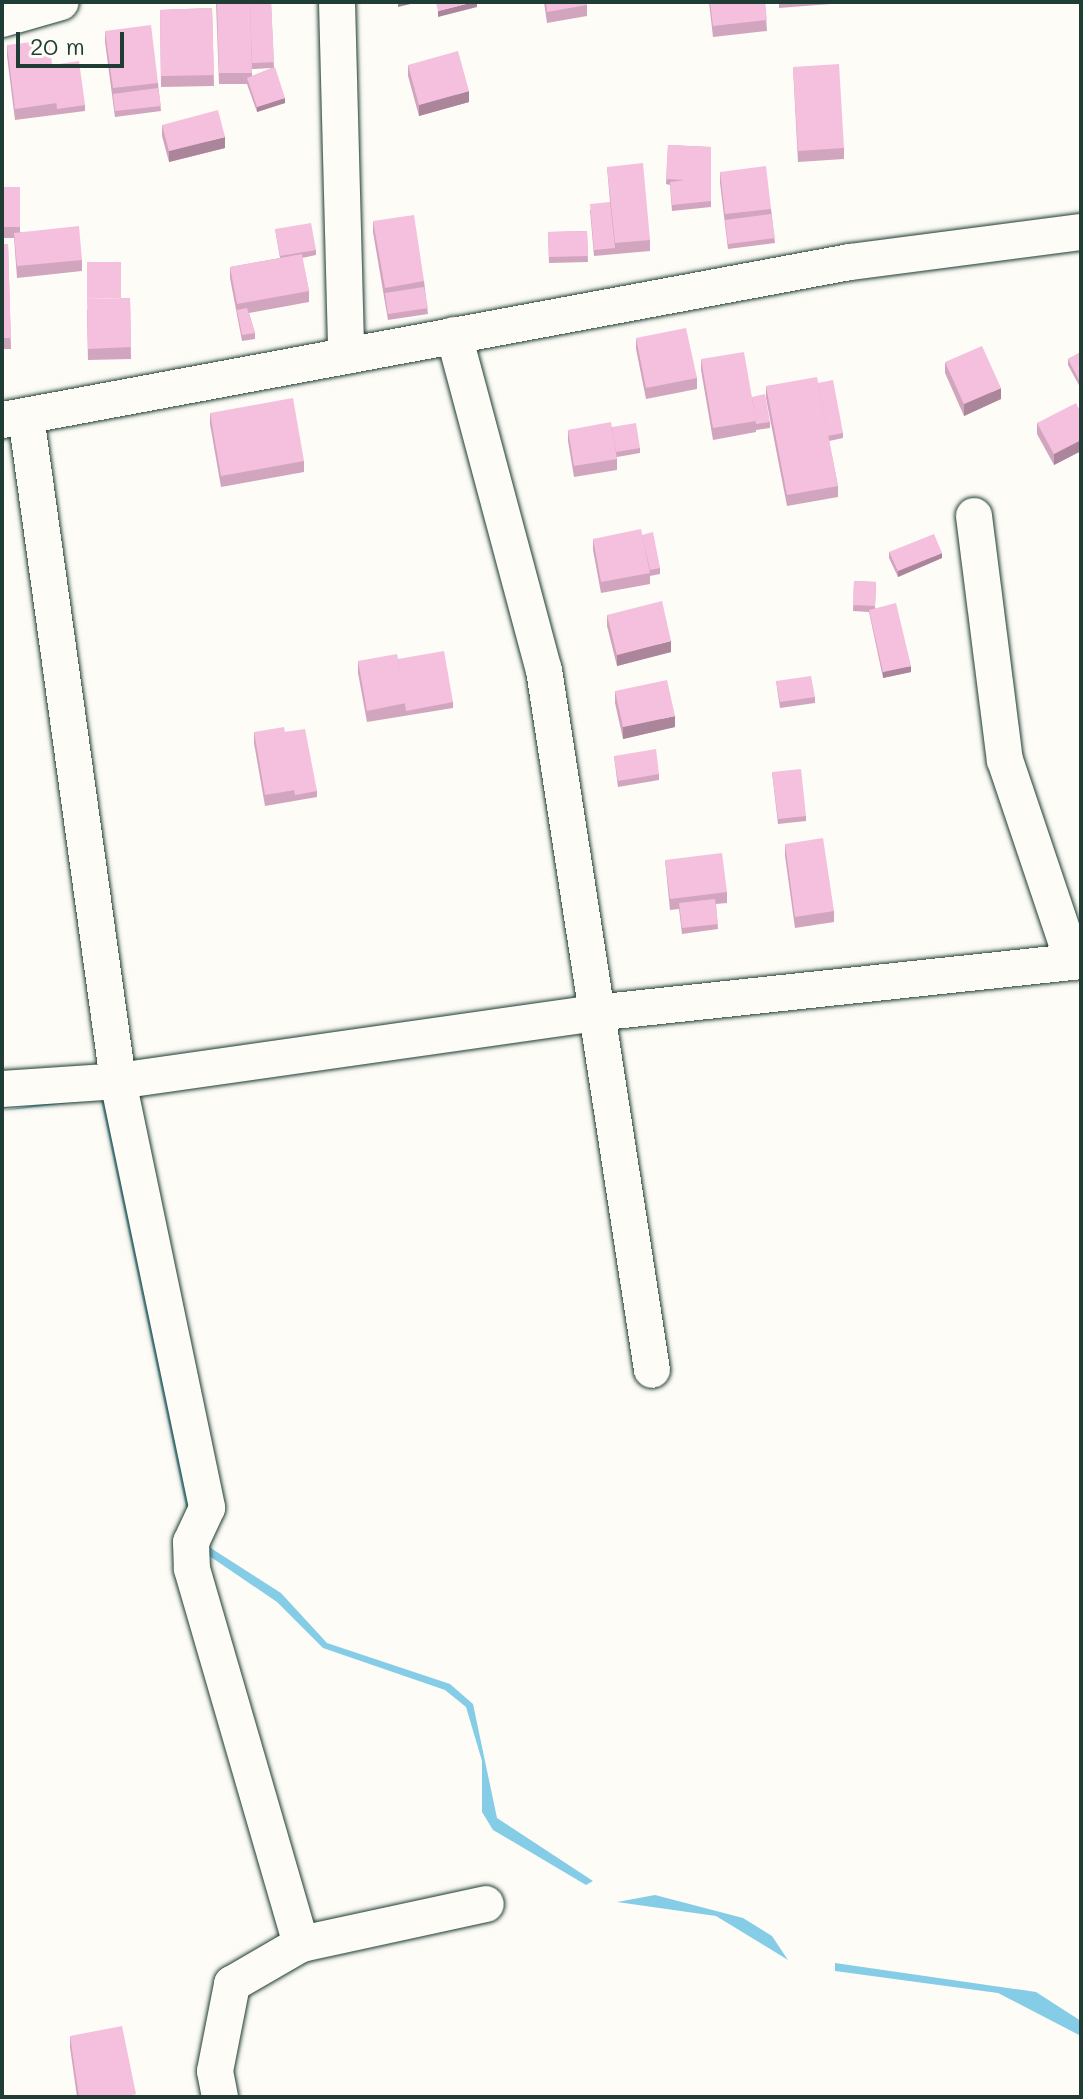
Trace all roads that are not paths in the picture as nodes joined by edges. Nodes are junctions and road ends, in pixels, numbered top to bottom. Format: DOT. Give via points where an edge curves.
graph roads {
  1 [pos="61,2"];
  2 [pos="337,2"];
  3 [pos="2,19"];
  4 [pos="1081,232"];
  5 [pos="454,335"];
  6 [pos="346,356"];
  7 [pos="14,418"];
  8 [pos="974,516"];
  9 [pos="1077,962"];
  10 [pos="595,1013"];
  11 [pos="118,1081"];
  12 [pos="2,1089"];
  13 [pos="652,1370"];
  14 [pos="486,1904"];
  15 [pos="301,1944"];
  16 [pos="217,2084"];
  1 -- 3 [label="street"];
  2 -- 6 [label="street"];
  4 -- 5 [label="street" via="850,262"];
  5 -- 6 [label="street"];
  5 -- 10 [label="street" via="544,670"];
  6 -- 7 [label="street"];
  7 -- 11 [label="street"];
  8 -- 9 [label="street" via="1005,760"];
  9 -- 10 [label="street"];
  10 -- 11 [label="street"];
  10 -- 13 [label="street"];
  11 -- 12 [label="street"];
  11 -- 15 [label="street" via="207,1508 191,1542 192,1569"];
  14 -- 15 [label="street"];
  15 -- 16 [label="street" via="232,1984"];
}
